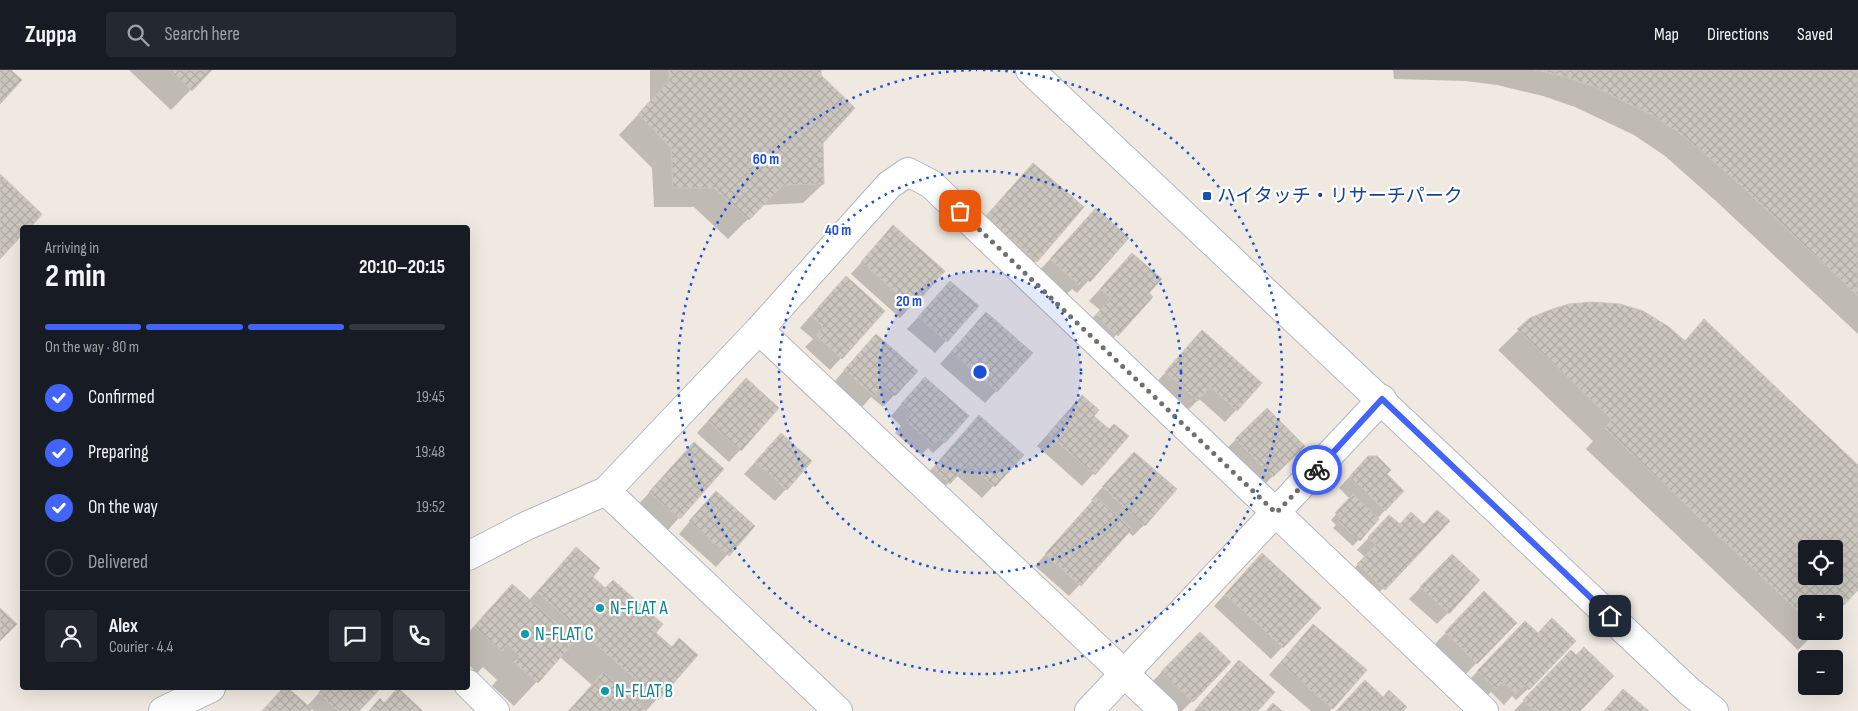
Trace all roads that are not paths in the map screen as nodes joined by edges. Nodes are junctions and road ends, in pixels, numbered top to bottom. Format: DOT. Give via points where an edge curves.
graph roads {
  1 [pos="1030,70"];
  2 [pos="759,330"];
  3 [pos="1382,399"];
  4 [pos="606,491"];
  5 [pos="1276,513"];
  6 [pos="470,555"];
  7 [pos="1125,673"];
  8 [pos="470,686"];
  9 [pos="208,690"];
  10 [pos="178,708"];
  11 [pos="495,711"];
  12 [pos="838,711"];
  13 [pos="1090,711"];
  14 [pos="1164,711"];
  15 [pos="1484,711"];
  16 [pos="1714,711"];
  1 -- 3 [label="street"];
  2 -- 4 [label="street"];
  2 -- 5 [label="street" via="890,185 908,172 931,184"];
  2 -- 7 [label="street"];
  3 -- 5 [label="street"];
  3 -- 16 [label="street" via="1689,691"];
  4 -- 6 [label="street"];
  4 -- 12 [label="street"];
  5 -- 7 [label="street"];
  5 -- 15 [label="street"];
  7 -- 13 [label="street"];
  7 -- 14 [label="street"];
  8 -- 11 [label="street"];
  9 -- 10 [label="street"];
}
